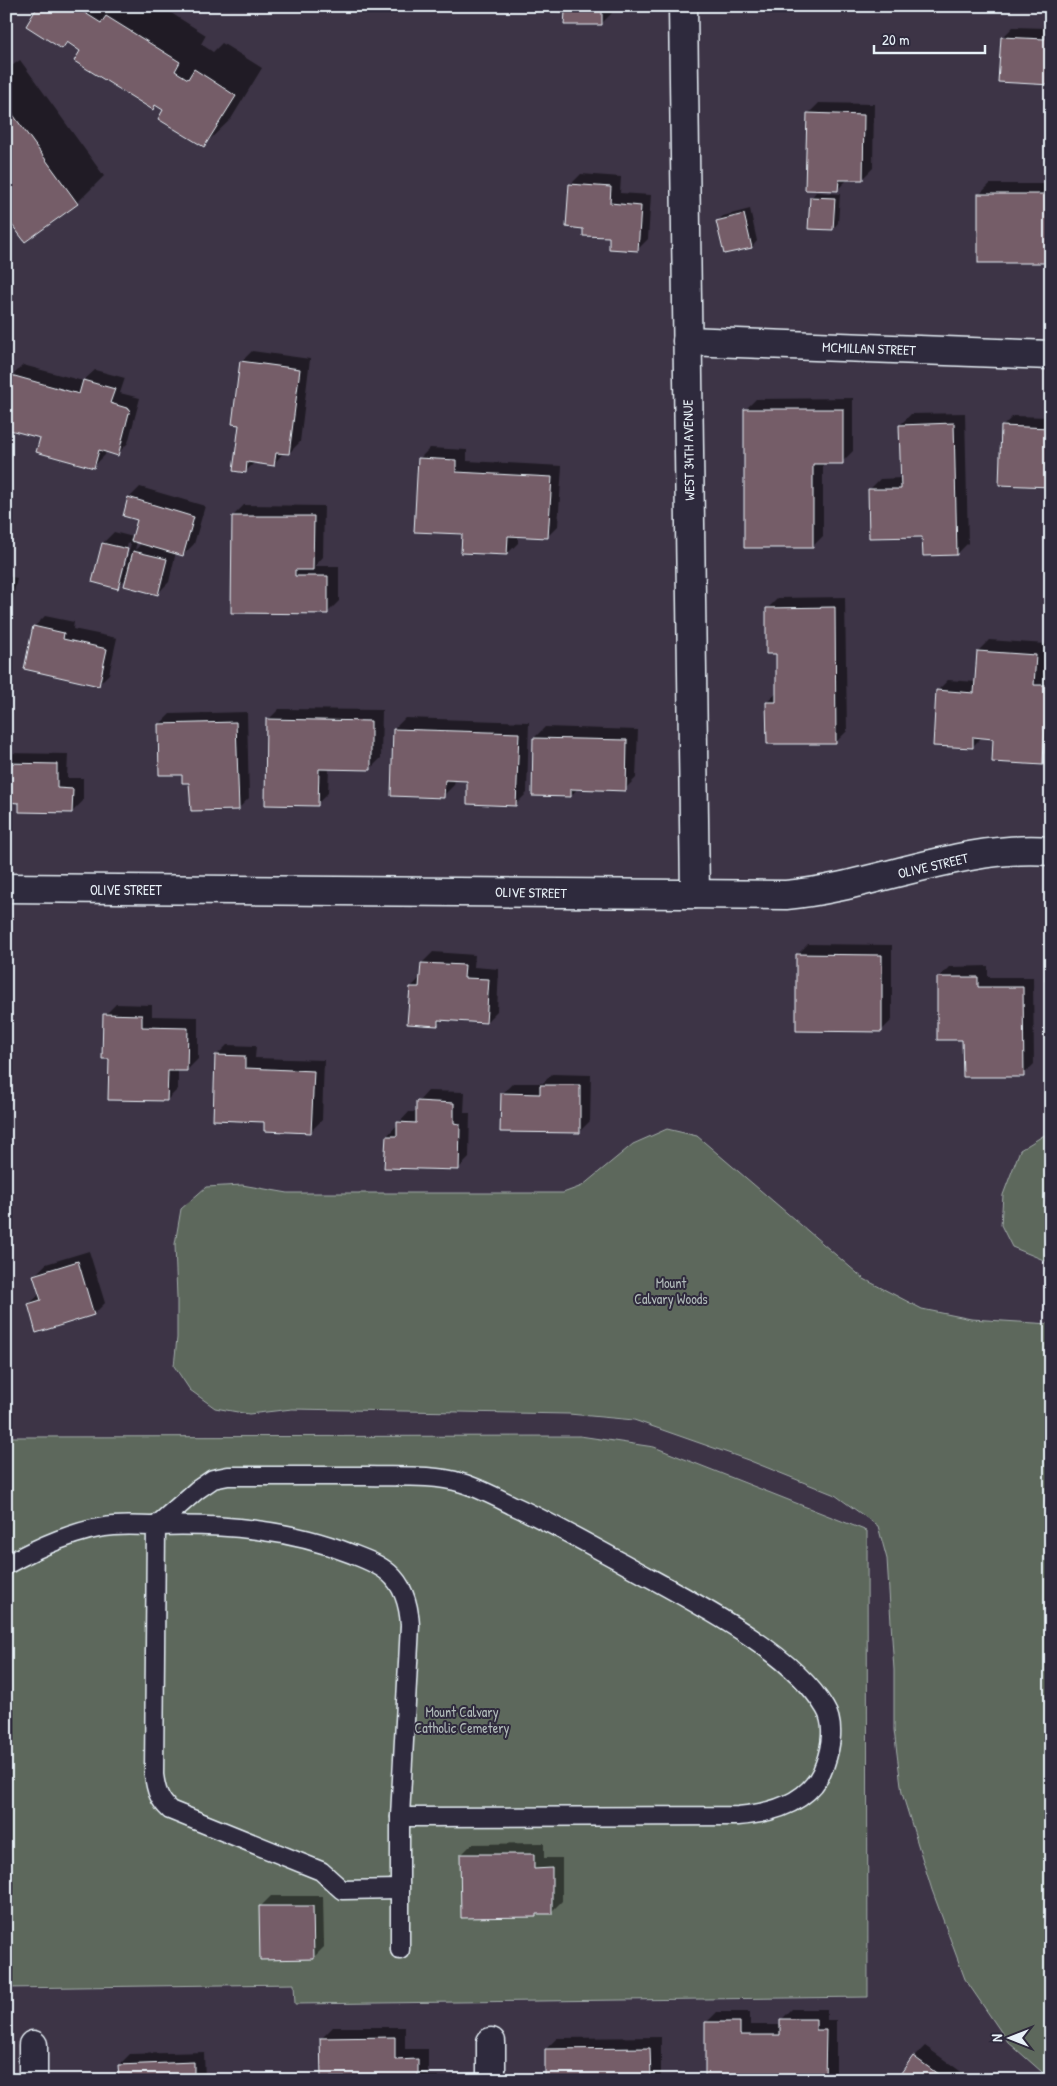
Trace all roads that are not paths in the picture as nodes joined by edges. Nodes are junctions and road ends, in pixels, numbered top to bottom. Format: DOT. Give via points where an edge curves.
graph roads {
  1 [pos="683,6"];
  2 [pos="687,341"];
  3 [pos="1051,355"];
  4 [pos="1051,851"];
  5 [pos="6,888"];
  6 [pos="695,894"];
  7 [pos="156,1526"];
  8 [pos="6,1565"];
  9 [pos="400,1817"];
  10 [pos="399,1889"];
  11 [pos="400,1950"];
  12 [pos="491,2042"];
  13 [pos="33,2045"];
  14 [pos="33,2080"];
  15 [pos="492,2080"];
  1 -- 2 [label="street, WEST 34TH AVENUE"];
  2 -- 3 [label="street, MCMILLAN STREET"];
  2 -- 6 [label="street, WEST 34TH AVENUE"];
  4 -- 6 [label="street, OLIVE STREET" via="978,854 811,892 786,895"];
  5 -- 6 [label="street, OLIVE STREET"];
  7 -- 8 [label="lane" via="98,1528 57,1541"];
  7 -- 9 [label="lane" via="220,1526 298,1537 365,1559 382,1568 399,1584 410,1611"];
  7 -- 9 [label="lane" via="213,1479 228,1476 410,1477 462,1483 553,1524 724,1621 771,1652 816,1693 827,1710 832,1728 829,1754 821,1776 807,1794 784,1807 759,1814"];
  7 -- 10 [label="lane" via="154,1775 163,1804 170,1810 321,1871 342,1890"];
  9 -- 10 [label="lane"];
  10 -- 11 [label="lane"];
  12 -- 15 [label="street"];
  13 -- 14 [label="street"];
}
